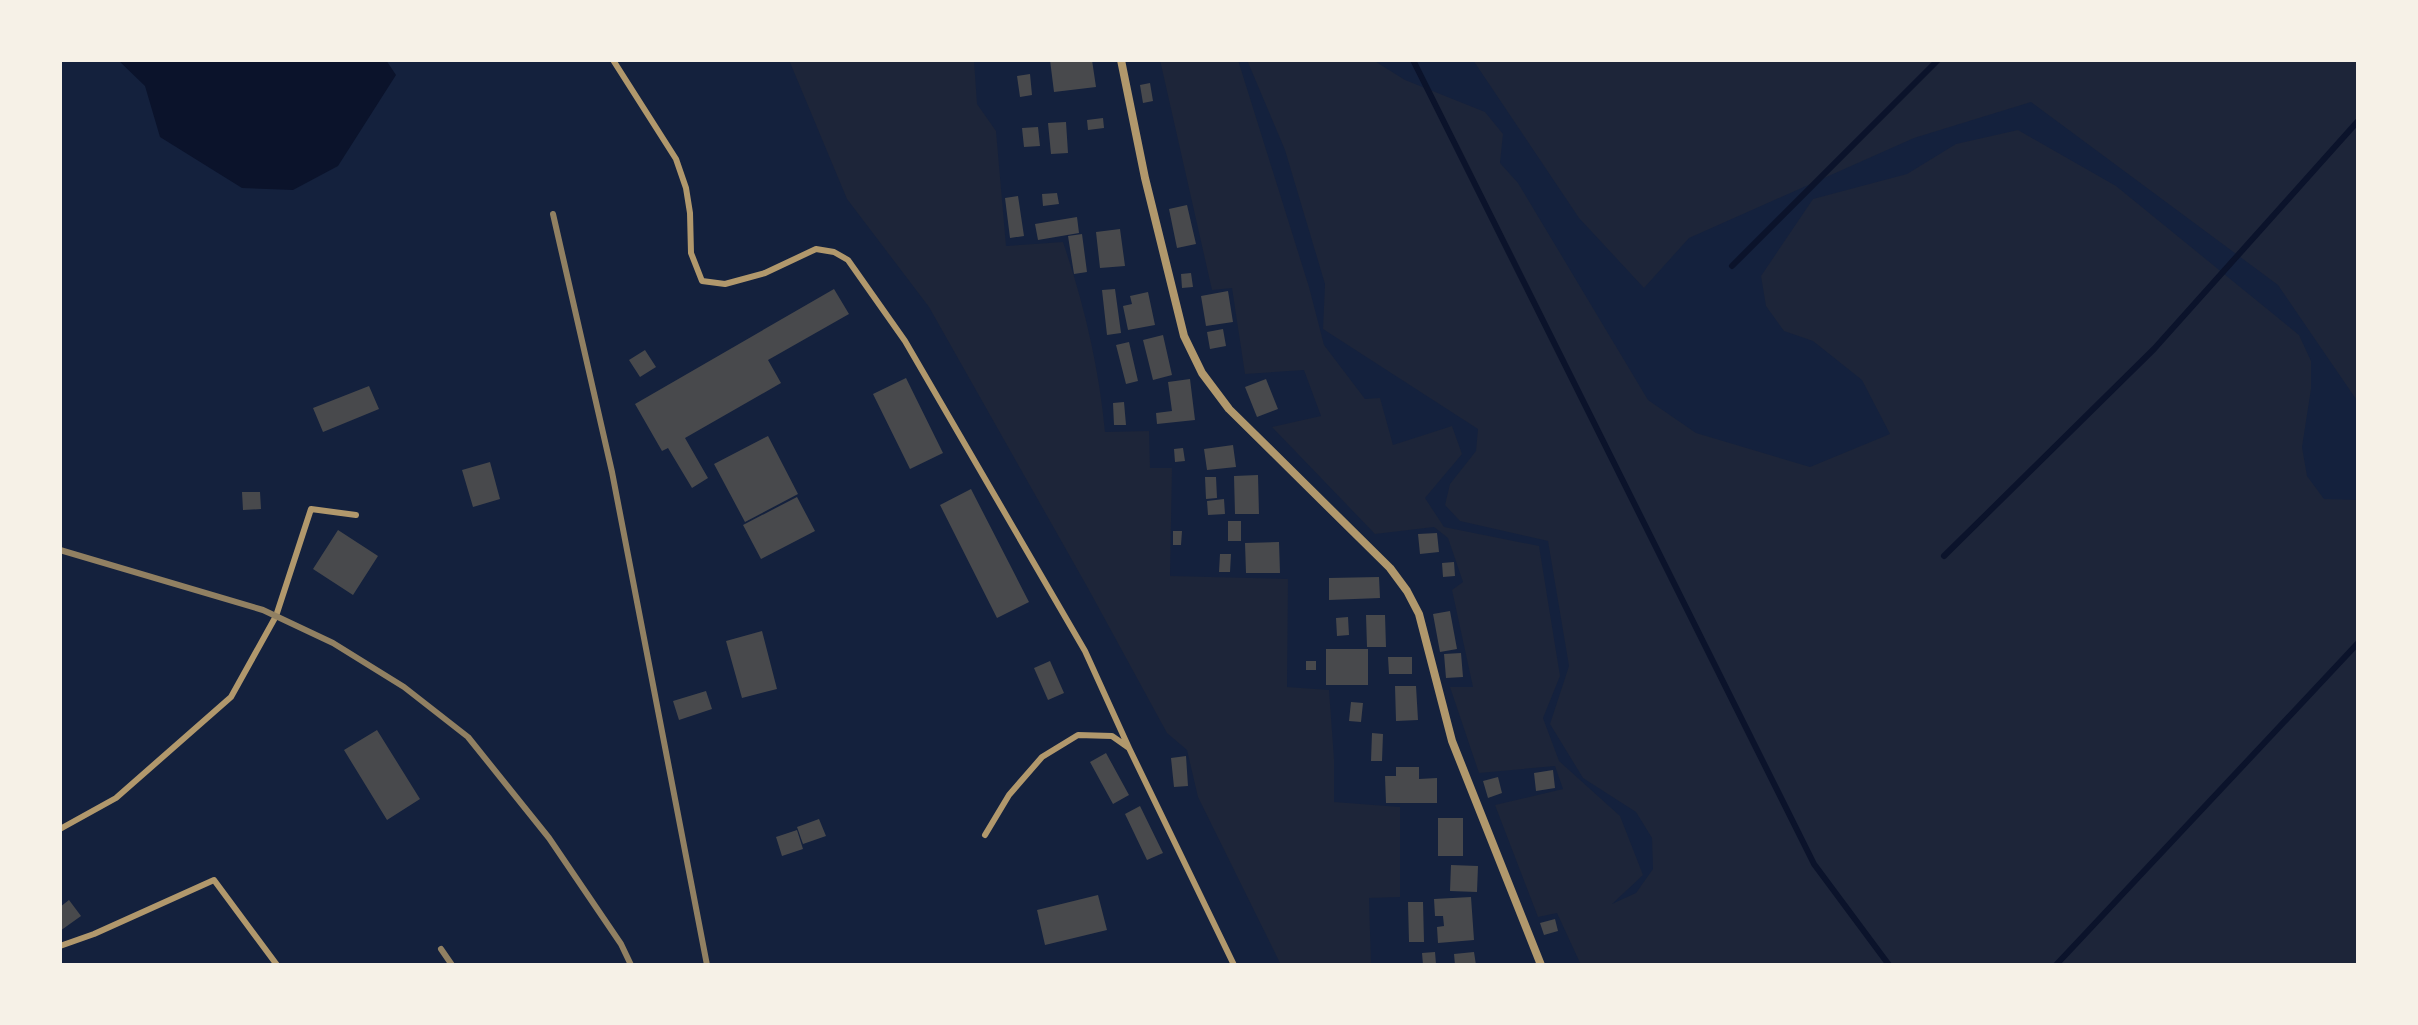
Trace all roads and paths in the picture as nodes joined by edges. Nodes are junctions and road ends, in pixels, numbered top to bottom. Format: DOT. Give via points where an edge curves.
graph roads {
  1 [pos="613,60"];
  2 [pos="1121,60"];
  3 [pos="356,515"];
  4 [pos="1129,748"];
  5 [pos="60,829"];
  6 [pos="985,835"];
  7 [pos="60,946"];
  8 [pos="277,965"];
  9 [pos="1234,965"];
  10 [pos="1541,965"];
  1 -- 4 [label="lane" via="676,159 688,201 691,253 702,281 725,284 765,273 816,249 848,260 905,341 1085,651"];
  2 -- 10 [label="street" via="1184,336 1202,373 1229,409 1407,591 1419,614 1452,741"];
  3 -- 5 [label="lane" via="311,509 276,616 231,697 116,798"];
  4 -- 6 [label="lane" via="1112,736 1078,735 1042,757 1009,795"];
  4 -- 9 [label="lane"];
  7 -- 8 [label="lane" via="214,880"];
}
